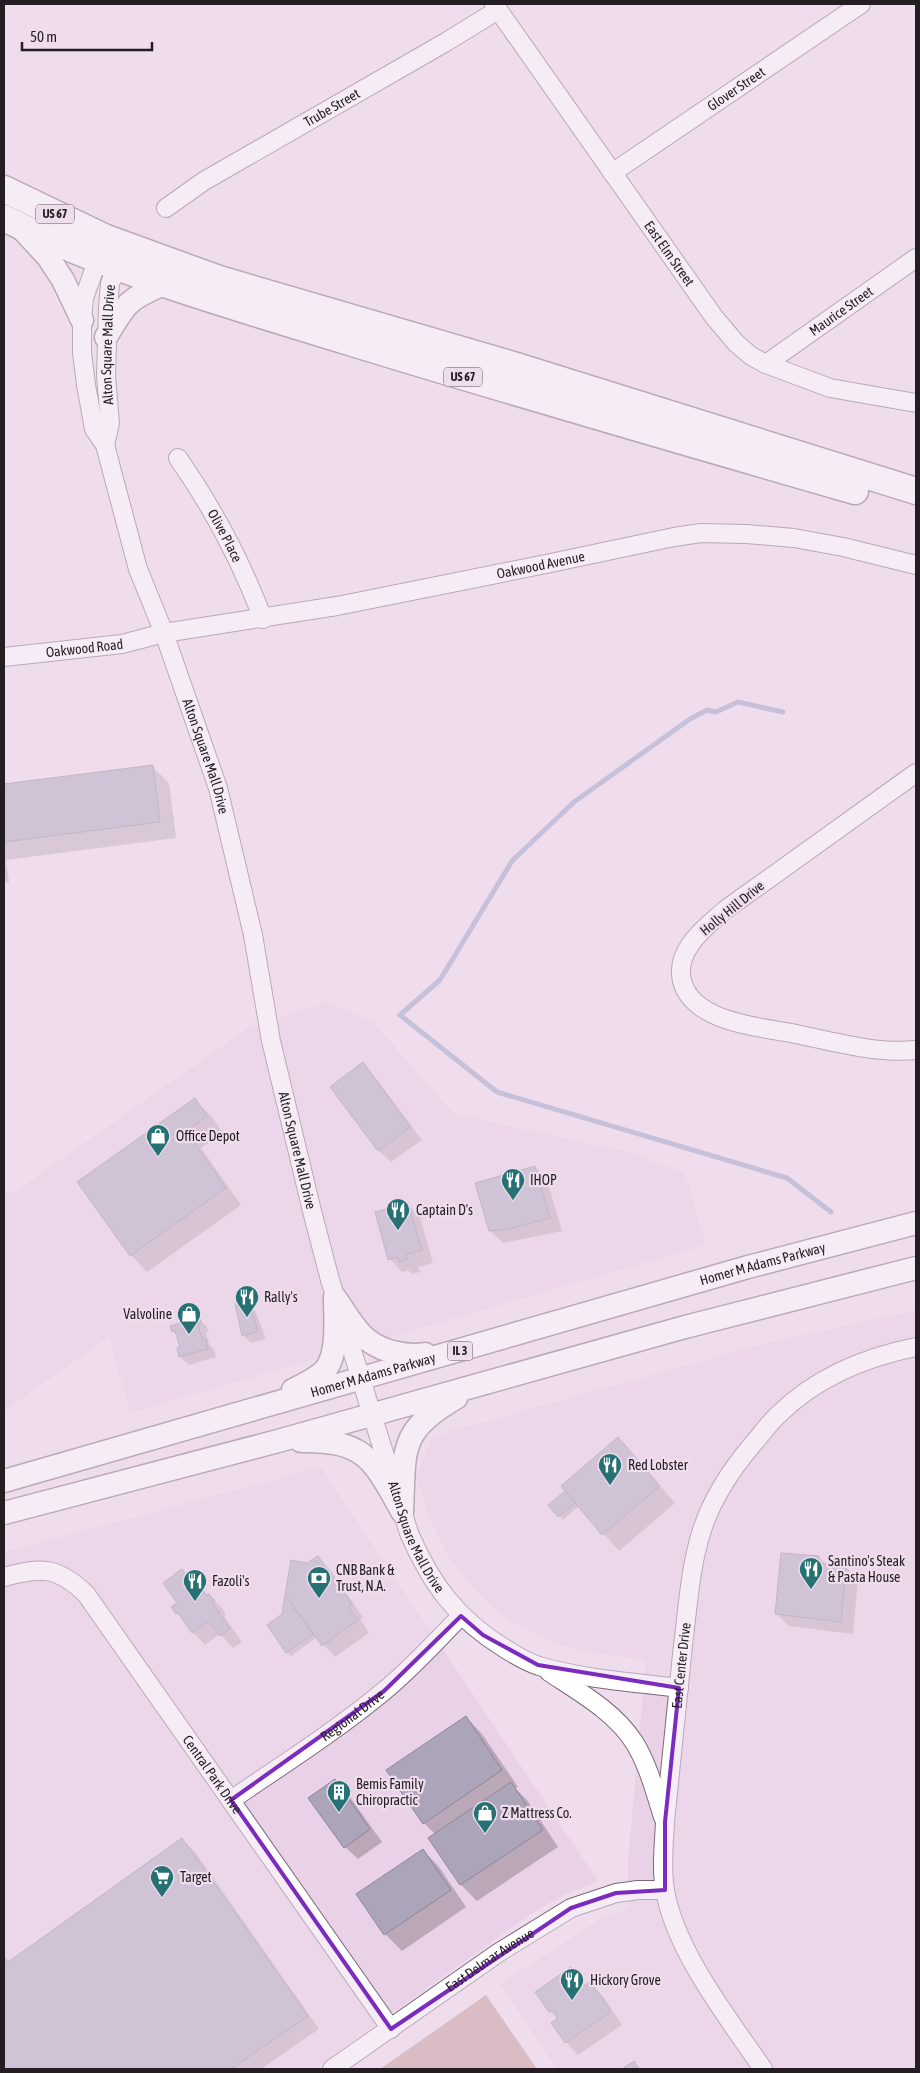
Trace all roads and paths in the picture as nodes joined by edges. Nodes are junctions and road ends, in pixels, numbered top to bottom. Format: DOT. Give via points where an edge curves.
graph roads {
  1 [pos="861,4"];
  2 [pos="496,7"];
  3 [pos="612,173"];
  4 [pos="4,189"];
  5 [pos="166,208"];
  6 [pos="11,222"];
  7 [pos="111,253"];
  8 [pos="916,258"];
  9 [pos="164,284"];
  10 [pos="82,320"];
  11 [pos="106,337"];
  12 [pos="766,364"];
  13 [pos="916,403"];
  14 [pos="105,445"];
  15 [pos="178,458"];
  16 [pos="916,491"];
  17 [pos="916,508"];
  18 [pos="916,565"];
  19 [pos="263,619"];
  20 [pos="164,633"];
  21 [pos="4,657"];
  22 [pos="916,773"];
  23 [pos="916,1050"];
  24 [pos="916,1223"];
  25 [pos="916,1268"];
  26 [pos="916,1276"];
  27 [pos="335,1298"];
  28 [pos="684,1327"];
  29 [pos="916,1347"];
  30 [pos="466,1349"];
  31 [pos="361,1379"];
  32 [pos="479,1385"];
  33 [pos="260,1408"];
  34 [pos="372,1415"];
  35 [pos="278,1441"];
  36 [pos="4,1481"];
  37 [pos="402,1511"];
  38 [pos="4,1513"];
  39 [pos="4,1577"];
  40 [pos="460,1616"];
  41 [pos="538,1665"];
  42 [pos="678,1688"];
  43 [pos="230,1800"];
  44 [pos="665,1822"];
  45 [pos="665,1890"];
  46 [pos="391,2029"];
  47 [pos="332,2069"];
  48 [pos="763,2069"];
  1 -- 3 [label="street, Glover Street"];
  2 -- 3 [label="street, East Elm Street"];
  2 -- 5 [label="street, Trube Street" via="446,42 204,181"];
  3 -- 12 [label="street, East Elm Street" via="714,317 736,343"];
  4 -- 7 [label="highway, US 67"];
  6 -- 7 [label="highway, US 67"];
  6 -- 10 [label="main road" via="48,257"];
  7 -- 9 [label="highway, US 67"];
  7 -- 10 [label="street, Alton Square Mall Drive" via="84,298"];
  7 -- 11 [label="street, Alton Square Mall Drive"];
  7 -- 16 [label="highway, US 67" via="219,279"];
  8 -- 12 [label="street, Maurice Street"];
  9 -- 11 [label="main road" via="139,295 123,307"];
  9 -- 17 [label="highway, US 67" via="503,389"];
  10 -- 14 [label="street, Alton Square Mall Drive" via="89,411 94,429"];
  11 -- 14 [label="street, Alton Square Mall Drive" via="110,423"];
  12 -- 13 [label="street, East Elm Street" via="830,388"];
  14 -- 20 [label="street, Alton Square Mall Drive" via="138,569"];
  15 -- 19 [label="street, Olive Place" via="200,488 224,532"];
  18 -- 19 [label="street, Oakwood Avenue" via="794,538 701,533"];
  19 -- 20 [label="street, Oakwood Avenue"];
  20 -- 21 [label="street, Oakwood Road" via="122,644"];
  20 -- 27 [label="street, Alton Square Mall Drive" via="218,788 253,935 280,1081"];
  22 -- 23 [label="street, Holly Hill Drive" via="725,910 689,945 682,962 681,976 686,991 698,1005 726,1020 878,1049"];
  24 -- 30 [label="main road, Homer M Adams Parkway / IL 3" via="748,1267"];
  25 -- 28 [label="main road"];
  26 -- 28 [label="main road"];
  27 -- 30 [label="main road" via="368,1341 395,1352 414,1356"];
  27 -- 31 [label="street, Alton Square Mall Drive"];
  27 -- 33 [label="main road" via="336,1334 325,1371"];
  28 -- 32 [label="main road"];
  29 -- 42 [label="street, East Center Drive" via="864,1361 799,1397 778,1415 742,1456 721,1487 702,1530 691,1576"];
  30 -- 31 [label="main road, Homer M Adams Parkway / IL 3"];
  31 -- 33 [label="main road, Homer M Adams Parkway / IL 3"];
  31 -- 34 [label="street, Alton Square Mall Drive"];
  32 -- 34 [label="main road"];
  32 -- 37 [label="main road" via="438,1408 417,1426 408,1441"];
  33 -- 36 [label="main road, Homer M Adams Parkway / IL 3"];
  34 -- 35 [label="main road"];
  34 -- 37 [label="street, Alton Square Mall Drive"];
  35 -- 37 [label="main road" via="319,1440 358,1451 383,1478"];
  35 -- 38 [label="main road"];
  37 -- 40 [label="street, Alton Square Mall Drive" via="419,1556"];
  39 -- 43 [label="street, Central Park Drive" via="28,1570 52,1571 72,1580"];
  40 -- 41 [label="street, Alton Square Mall Drive" via="483,1635"];
  40 -- 43 [label="street, Regional Drive" via="384,1691"];
  41 -- 42 [label="street, Alton Square Mall Drive" via="586,1676"];
  41 -- 44 [label="street" via="618,1722 644,1760"];
  42 -- 44 [label="street, East Center Drive"];
  43 -- 46 [label="street, Central Park Drive"];
  44 -- 45 [label="street, East Center Drive"];
  45 -- 46 [label="street, East Delmar Avenue" via="616,1893 571,1908 498,1954"];
  45 -- 48 [label="street, East Center Drive" via="676,1929 689,1956"];
  46 -- 47 [label="street, East Delmar Avenue"];
}
